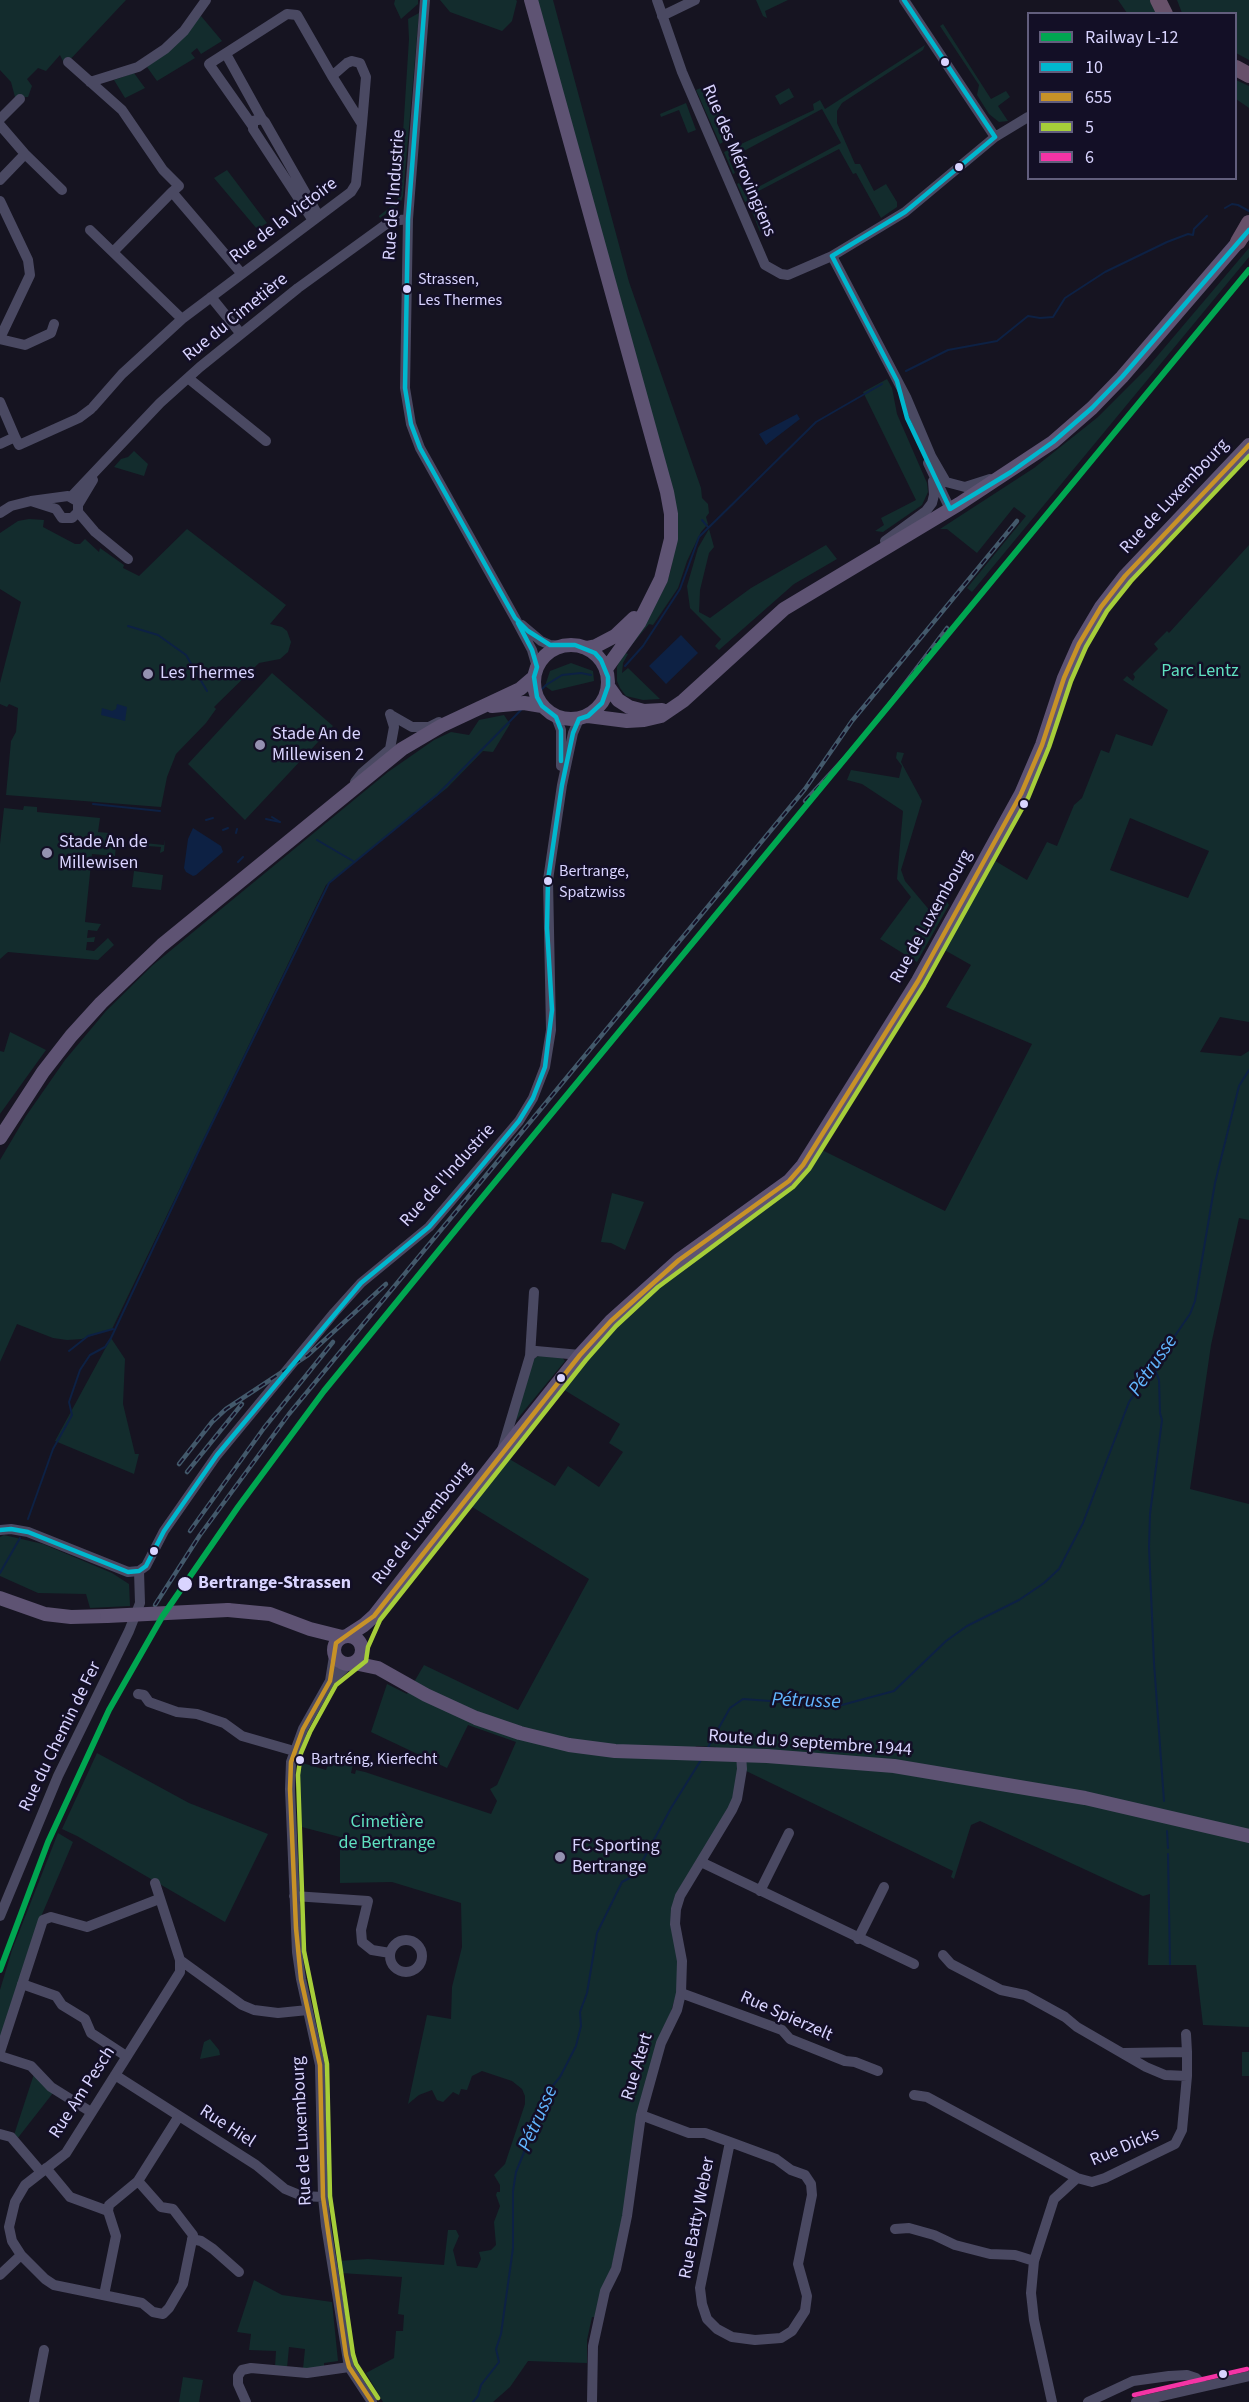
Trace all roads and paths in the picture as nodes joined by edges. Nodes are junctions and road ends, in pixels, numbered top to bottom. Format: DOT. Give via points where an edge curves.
graph roads {
  1 [pos="206,0"];
  2 [pos="425,0"];
  3 [pos="531,0"];
  4 [pos="657,0"];
  5 [pos="696,0"];
  6 [pos="904,0"];
  7 [pos="662,16"];
  8 [pos="227,53"];
  9 [pos="68,62"];
  10 [pos="332,76"];
  11 [pos="240,79"];
  12 [pos="90,82"];
  13 [pos="226,89"];
  14 [pos="20,99"];
  15 [pos="1027,118"];
  16 [pos="0,119"];
  17 [pos="257,122"];
  18 [pos="362,124"];
  19 [pos="0,125"];
  20 [pos="994,137"];
  21 [pos="25,154"];
  22 [pos="0,180"];
  23 [pos="62,189"];
  24 [pos="172,192"];
  25 [pos="0,201"];
  26 [pos="315,217"];
  27 [pos="408,219"];
  28 [pos="1249,224"];
  29 [pos="90,230"];
  30 [pos="1244,236"];
  31 [pos="113,252"];
  32 [pos="831,256"];
  33 [pos="242,274"];
  34 [pos="211,297"];
  35 [pos="182,319"];
  36 [pos="54,324"];
  37 [pos="241,334"];
  38 [pos="0,339"];
  39 [pos="188,378"];
  40 [pos="897,381"];
  41 [pos="0,402"];
  42 [pos="15,437"];
  43 [pos="266,441"];
  44 [pos="0,444"];
  45 [pos="1249,445"];
  46 [pos="925,458"];
  47 [pos="1011,472"];
  48 [pos="946,482"];
  49 [pos="31,501"];
  50 [pos="72,506"];
  51 [pos="954,507"];
  52 [pos="56,509"];
  53 [pos="0,513"];
  54 [pos="870,556"];
  55 [pos="128,559"];
  56 [pos="651,602"];
  57 [pos="516,618"];
  58 [pos="563,646"];
  59 [pos="586,648"];
  60 [pos="606,669"];
  61 [pos="535,672"];
  62 [pos="608,686"];
  63 [pos="542,706"];
  64 [pos="676,706"];
  65 [pos="481,708"];
  66 [pos="467,714"];
  67 [pos="556,717"];
  68 [pos="583,717"];
  69 [pos="562,785"];
  70 [pos="350,790"];
  71 [pos="0,1138"];
  72 [pos="534,1292"];
  73 [pos="580,1355"];
  74 [pos="530,1356"];
  75 [pos="501,1454"];
  76 [pos="0,1530"];
  77 [pos="139,1571"];
  78 [pos="0,1598"];
  79 [pos="374,1616"];
  80 [pos="310,1629"];
  81 [pos="345,1636"];
  82 [pos="334,1653"];
  83 [pos="356,1656"];
  84 [pos="330,1681"];
  85 [pos="138,1694"];
  86 [pos="294,1751"];
  87 [pos="741,1755"];
  88 [pos="789,1833"];
  89 [pos="1249,1836"];
  90 [pos="701,1862"];
  91 [pos="154,1883"];
  92 [pos="884,1887"];
  93 [pos="760,1891"];
  94 [pos="294,1896"];
  95 [pos="159,1899"];
  96 [pos="0,1916"];
  97 [pos="858,1939"];
  98 [pos="390,1953"];
  99 [pos="943,1955"];
  100 [pos="180,1960"];
  101 [pos="914,1965"];
  102 [pos="22,1984"];
  103 [pos="681,1993"];
  104 [pos="308,2010"];
  105 [pos="1186,2034"];
  106 [pos="1187,2052"];
  107 [pos="1124,2053"];
  108 [pos="0,2054"];
  109 [pos="126,2056"];
  110 [pos="878,2071"];
  111 [pos="115,2075"];
  112 [pos="1187,2076"];
  113 [pos="914,2095"];
  114 [pos="91,2112"];
  115 [pos="641,2115"];
  116 [pos="179,2116"];
  117 [pos="0,2134"];
  118 [pos="730,2142"];
  119 [pos="43,2170"];
  120 [pos="1077,2178"];
  121 [pos="138,2181"];
  122 [pos="323,2197"];
  123 [pos="108,2211"];
  124 [pos="895,2229"];
  125 [pos="192,2239"];
  126 [pos="21,2255"];
  127 [pos="1034,2261"];
  128 [pos="239,2272"];
  129 [pos="0,2275"];
  130 [pos="104,2295"];
  131 [pos="44,2350"];
  132 [pos="349,2367"];
  133 [pos="1249,2376"];
  134 [pos="1204,2386"];
  135 [pos="34,2402"];
  136 [pos="246,2402"];
  137 [pos="372,2402"];
  138 [pos="592,2402"];
  139 [pos="1052,2402"];
  140 [pos="1088,2402"];
  141 [pos="1136,2402"];
  1 -- 12 [label="street" via="184,32 165,49 138,67"];
  2 -- 27 [label="street, Rue de l'Industrie"];
  3 -- 56 [label="main road" via="667,492 672,522 670,547"];
  4 -- 7 [label="street, Rue des Mérovingiens"];
  5 -- 7 [label="street"];
  6 -- 20 [label="street"];
  7 -- 32 [label="street, Rue des Mérovingiens" via="710,141 765,266 788,274"];
  8 -- 10 [label="street" via="286,14 294,13"];
  8 -- 11 [label="street"];
  8 -- 13 [label="street" via="209,64"];
  9 -- 12 [label="street"];
  10 -- 18 [label="street"];
  10 -- 18 [label="street, Rue de la Victoire" via="347,63 360,63 364,69"];
  11 -- 13 [label="street"];
  11 -- 17 [label="street"];
  12 -- 24 [label="street" via="122,110 163,170 179,186"];
  13 -- 17 [label="street"];
  14 -- 16 [label="street"];
  15 -- 20 [label="street, Rue des Mérovingiens"];
  17 -- 26 [label="street" via="260,141"];
  18 -- 26 [label="street, Rue de la Victoire" via="356,184 351,192"];
  19 -- 21 [label="street"];
  20 -- 32 [label="street, Rue des Mérovingiens" via="905,212"];
  21 -- 22 [label="street"];
  21 -- 23 [label="street"];
  24 -- 31 [label="street"];
  24 -- 33 [label="street"];
  25 -- 38 [label="street" via="28,260 30,274"];
  26 -- 33 [label="street, Rue de la Victoire"];
  27 -- 37 [label="street, Rue du Cimetière" via="385,225"];
  27 -- 57 [label="street, Rue de l'Industrie" via="405,388 411,424 420,448"];
  28 -- 30 [label="highway"];
  29 -- 31 [label="street"];
  30 -- 47 [label="main road" via="1092,408"];
  31 -- 35 [label="street"];
  32 -- 40 [label="street"];
  33 -- 34 [label="street, Rue de la Victoire"];
  34 -- 35 [label="street, Rue de la Victoire"];
  34 -- 37 [label="street"];
  35 -- 42 [label="street, Rue de la Victoire" via="80,418 20,445"];
  36 -- 38 [label="street" via="51,333 25,345"];
  37 -- 39 [label="street, Rue du Cimetière"];
  39 -- 43 [label="street"];
  39 -- 50 [label="street, Rue du Cimetière" via="101,466"];
  40 -- 46 [label="street" via="907,418"];
  40 -- 48 [label="street"];
  41 -- 42 [label="street"];
  42 -- 44 [label="street"];
  45 -- 73 [label="main road, Rue de Luxembourg" via="1133,567 1101,607 1068,669 1021,794 918,981 803,1165 789,1181 653,1281"];
  46 -- 51 [label="street"];
  46 -- 54 [label="street" via="934,486 932,503"];
  47 -- 48 [label="street" via="972,486"];
  47 -- 51 [label="main road"];
  48 -- 51 [label="street"];
  49 -- 50 [label="street"];
  49 -- 52 [label="street"];
  49 -- 53 [label="street"];
  50 -- 52 [label="street, Rue du Cimetière" via="57,502"];
  50 -- 52 [label="street" via="62,518"];
  50 -- 55 [label="street" via="95,532"];
  51 -- 54 [label="main road"];
  54 -- 64 [label="main road" via="784,609"];
  56 -- 59 [label="main road" via="615,636"];
  56 -- 60 [label="main road"];
  57 -- 58 [label="street, Rue de l'Industrie" via="541,640"];
  57 -- 61 [label="street, Rue de l'Industrie" via="532,650"];
  58 -- 59 [label="main road"];
  58 -- 61 [label="main road" via="543,657"];
  59 -- 60 [label="main road" via="595,653"];
  60 -- 62 [label="main road"];
  61 -- 63 [label="main road" via="534,688"];
  61 -- 65 [label="main road" via="520,689"];
  62 -- 64 [label="main road" via="628,707 644,711"];
  62 -- 68 [label="main road" via="602,703"];
  63 -- 65 [label="main road"];
  63 -- 67 [label="main road"];
  64 -- 68 [label="main road" via="661,716 644,720"];
  65 -- 66 [label="main road"];
  66 -- 70 [label="main road" via="416,740"];
  66 -- 70 [label="street" via="453,715 429,727 412,727 390,714 394,727 390,749 362,773"];
  67 -- 68 [label="main road"];
  67 -- 69 [label="street, Rue de l'Industrie" via="561,730"];
  68 -- 69 [label="street, Rue de l'Industrie" via="573,733"];
  69 -- 77 [label="street, Rue de l'Industrie" via="548,880 551,1030 545,1066 533,1098 519,1121 429,1227 361,1283 301,1353 217,1455 164,1531 146,1566"];
  70 -- 71 [label="main road" via="132,972 71,1036"];
  72 -- 74 [label="street, Rue de Luxembourg"];
  73 -- 74 [label="street" via="536,1351"];
  73 -- 75 [label="main road, Rue de Luxembourg"];
  74 -- 75 [label="street, Rue de Luxembourg"];
  75 -- 79 [label="main road, Rue de Luxembourg"];
  76 -- 77 [label="street" via="28,1532 128,1572"];
  77 -- 96 [label="street, Rue du Chemin de Fer" via="140,1603 129,1631 58,1776"];
  78 -- 80 [label="main road, bridge" via="45,1614 71,1617 228,1610 270,1614"];
  79 -- 81 [label="main road, Rue de Luxembourg"];
  79 -- 83 [label="main road, Rue de Luxembourg"];
  80 -- 81 [label="main road"];
  80 -- 82 [label="main road"];
  81 -- 82 [label="main road" via="336,1642"];
  81 -- 83 [label="main road" via="356,1638"];
  82 -- 83 [label="main road" via="338,1660"];
  82 -- 84 [label="street, Rue de Luxembourg"];
  83 -- 84 [label="street, Rue de Luxembourg"];
  83 -- 87 [label="main road, Route du 9 septembre 1944" via="436,1700 520,1733 615,1751"];
  84 -- 86 [label="street, Rue de Luxembourg"];
  85 -- 86 [label="street" via="177,1712 224,1723 242,1736"];
  86 -- 94 [label="street, Rue de Luxembourg" via="290,1775"];
  87 -- 89 [label="main road, Route du 9 septembre 1944" via="894,1766 1085,1798"];
  87 -- 90 [label="street, Rue Atert" via="737,1798"];
  88 -- 93 [label="street"];
  90 -- 93 [label="street"];
  90 -- 103 [label="street, Rue Atert" via="676,1909"];
  91 -- 95 [label="street"];
  92 -- 97 [label="street"];
  93 -- 97 [label="street"];
  94 -- 98 [label="street" via="368,1901 362,1942 372,1950"];
  94 -- 104 [label="street, Rue de Luxembourg" via="297,1952"];
  95 -- 100 [label="street"];
  95 -- 102 [label="street" via="87,1927 51,1917 43,1920"];
  97 -- 101 [label="street"];
  99 -- 107 [label="street" via="951,1964 1001,1990 1024,1995"];
  100 -- 104 [label="street" via="254,2010"];
  100 -- 109 [label="street, Rue Am Pesch" via="180,1972"];
  102 -- 108 [label="street"];
  102 -- 109 [label="street" via="56,1996 62,2005 85,2019 91,2033"];
  103 -- 110 [label="street, Rue Spierzelt"];
  103 -- 115 [label="street, Rue Atert" via="661,2043"];
  104 -- 122 [label="street, Rue de Luxembourg" via="321,2083"];
  105 -- 106 [label="street, Rue Dicks"];
  106 -- 107 [label="street"];
  106 -- 112 [label="street, Rue Dicks"];
  107 -- 112 [label="street" via="1165,2075"];
  108 -- 114 [label="street" via="31,2066 51,2088"];
  109 -- 111 [label="street, Rue Am Pesch"];
  111 -- 114 [label="street, Rue Am Pesch"];
  111 -- 116 [label="street, Rue Hiel"];
  112 -- 120 [label="street, Rue Dicks" via="1182,2130 1175,2144 1105,2178 1092,2182"];
  113 -- 120 [label="street" via="927,2097"];
  114 -- 119 [label="street, Rue Am Pesch" via="66,2153"];
  115 -- 118 [label="street, Rue Batty Weber" via="689,2133 705,2133"];
  115 -- 138 [label="street, Rue Atert" via="616,2269 605,2291 593,2346"];
  116 -- 121 [label="street"];
  116 -- 122 [label="street, Rue Hiel" via="256,2165 285,2189 302,2196"];
  117 -- 119 [label="street" via="11,2137"];
  118 -- 118 [label="street, Rue Batty Weber" via="700,2288 702,2304 707,2319 717,2330 732,2337 781,2338 792,2331 805,2311 807,2296 798,2264 811,2184 805,2175 777,2159"];
  119 -- 123 [label="street" via="70,2197"];
  119 -- 126 [label="street, Rue Am Pesch" via="25,2185 15,2202 10,2236"];
  120 -- 127 [label="street, Rue Dicks" via="1054,2199"];
  121 -- 123 [label="street" via="113,2200"];
  121 -- 125 [label="street" via="161,2207 173,2209 192,2231"];
  122 -- 132 [label="street, Rue de Luxembourg"];
  123 -- 130 [label="street" via="116,2236"];
  124 -- 127 [label="street" via="909,2228 955,2245"];
  125 -- 128 [label="street" via="213,2249"];
  125 -- 130 [label="street, Rue Am Pesch" via="183,2284 163,2314 142,2303"];
  126 -- 129 [label="street"];
  126 -- 130 [label="street, Rue Am Pesch" via="54,2284"];
  127 -- 139 [label="street, Rue Dicks" via="1034,2320"];
  131 -- 135 [label="street"];
  132 -- 136 [label="street" via="307,2373 242,2370 238,2384"];
  132 -- 137 [label="street, Rue de Luxembourg"];
  133 -- 134 [label="street"];
  134 -- 140 [label="street" via="1187,2375 1168,2376 1133,2381"];
  134 -- 141 [label="street"];
}
